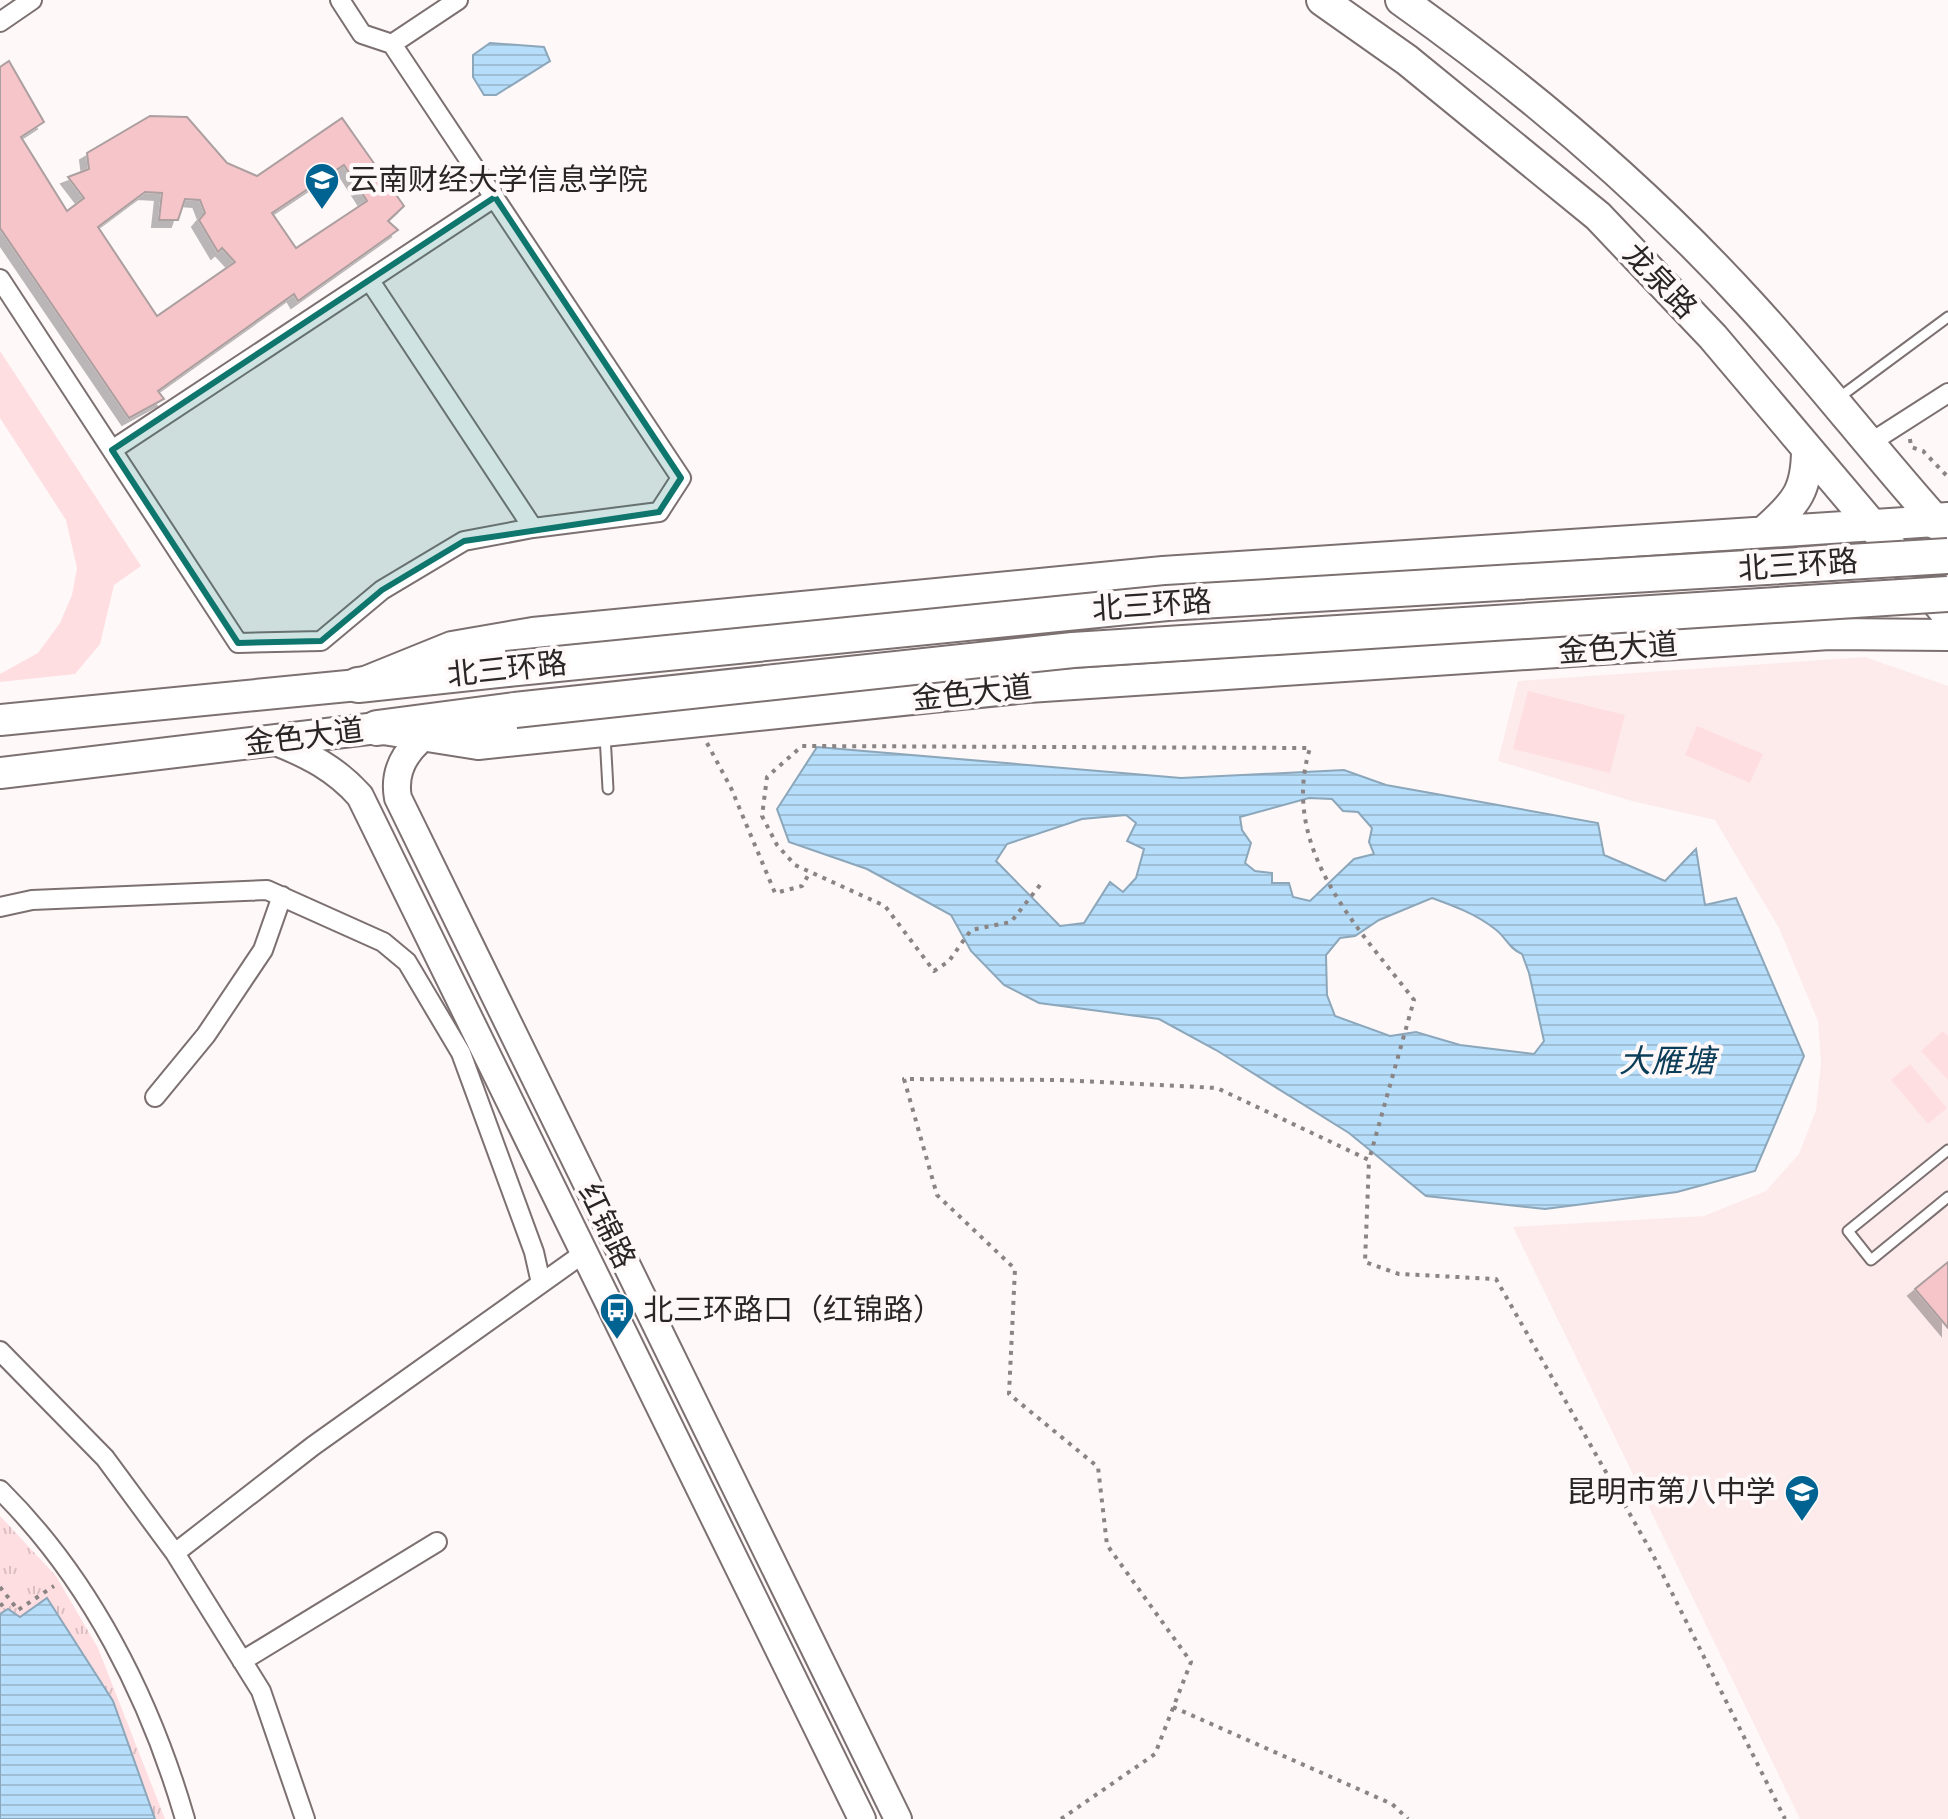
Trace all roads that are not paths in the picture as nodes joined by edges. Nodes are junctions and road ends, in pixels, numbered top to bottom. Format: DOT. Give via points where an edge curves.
graph roads {
  1 [pos="32,0"];
  2 [pos="340,0"];
  3 [pos="458,0"];
  4 [pos="1322,0"];
  5 [pos="1401,0"];
  6 [pos="0,22"];
  7 [pos="392,44"];
  8 [pos="495,197"];
  9 [pos="0,279"];
  10 [pos="370,281"];
  11 [pos="1948,317"];
  12 [pos="1948,393"];
  13 [pos="1834,401"];
  14 [pos="1870,443"];
  15 [pos="1807,449"];
  16 [pos="112,450"];
  17 [pos="1871,522"];
  18 [pos="1944,525"];
  19 [pos="533,528"];
  20 [pos="1767,529"];
  21 [pos="1658,541"];
  22 [pos="1948,556"];
  23 [pos="1948,594"];
  24 [pos="1948,615"];
  25 [pos="1948,635"];
  26 [pos="1666,645"];
  27 [pos="358,685"];
  28 [pos="459,717"];
  29 [pos="0,720"];
  30 [pos="377,728"];
  31 [pos="605,731"];
  32 [pos="421,738"];
  33 [pos="276,742"];
  34 [pos="0,773"];
  35 [pos="608,789"];
  36 [pos="282,896"];
  37 [pos="0,907"];
  38 [pos="155,1097"];
  39 [pos="1948,1150"];
  40 [pos="1948,1197"];
  41 [pos="584,1253"];
  42 [pos="541,1283"];
  43 [pos="0,1351"];
  44 [pos="0,1490"];
  45 [pos="437,1542"];
  46 [pos="175,1553"];
  47 [pos="242,1661"];
  48 [pos="185,1819"];
  49 [pos="305,1819"];
  50 [pos="862,1819"];
  51 [pos="898,1819"];
  1 -- 6 [label="street"];
  2 -- 7 [label="street" via="362,34"];
  3 -- 7 [label="street"];
  4 -- 15 [label="main road, 龙泉路" via="1407,60 1598,216 1713,337"];
  5 -- 13 [label="main road, 龙泉路" via="1534,97 1621,176 1751,305"];
  7 -- 8 [label="street"];
  8 -- 10 [label="street"];
  8 -- 19 [label="street" via="681,478 659,512"];
  9 -- 16 [label="street"];
  10 -- 16 [label="street"];
  10 -- 19 [label="street"];
  11 -- 13 [label="lane"];
  12 -- 14 [label="street"];
  13 -- 14 [label="main road, 龙泉路"];
  14 -- 18 [label="main road, 龙泉路"];
  15 -- 17 [label="main road, 龙泉路"];
  15 -- 20 [label="main road" via="1807,479 1793,505"];
  16 -- 19 [label="street" via="238,643 321,641 382,590 464,541"];
  17 -- 18 [label="main road, 金色大道"];
  17 -- 20 [label="main road, 金色大道"];
  17 -- 24 [label="main road, 龙泉路"];
  20 -- 21 [label="main road, 金色大道"];
  21 -- 26 [label="main road" via="1686,559 1698,590 1690,622"];
  21 -- 27 [label="main road, 金色大道" via="1163,572 533,633 452,647"];
  22 -- 27 [label="highway, 北三环路, bridge" via="1167,603"];
  23 -- 28 [label="highway, 北三环路, bridge" via="1073,650"];
  25 -- 26 [label="main road, 金色大道" via="1829,634"];
  26 -- 31 [label="main road, 金色大道" via="1028,687"];
  27 -- 29 [label="main road, 金色大道"];
  28 -- 30 [label="highway, 北三环路"];
  28 -- 32 [label="street"];
  30 -- 32 [label="main road, 金色大道"];
  30 -- 33 [label="main road, 金色大道"];
  31 -- 32 [label="main road, 金色大道" via="478,744"];
  31 -- 35 [label="lane"];
  32 -- 51 [label="street, 红锦路" via="402,762 398,798"];
  33 -- 34 [label="main road, 金色大道"];
  33 -- 41 [label="street, 红锦路" via="313,757 360,796"];
  36 -- 37 [label="street" via="267,890 32,900"];
  36 -- 38 [label="street" via="263,950 206,1035"];
  36 -- 42 [label="street" via="383,942 407,962 461,1053"];
  39 -- 40 [label="lane" via="1848,1231 1871,1260"];
  41 -- 42 [label="street"];
  41 -- 50 [label="street, 红锦路"];
  42 -- 46 [label="street" via="313,1446"];
  43 -- 46 [label="street" via="105,1458"];
  44 -- 48 [label="street" via="74,1577 116,1649 153,1726"];
  45 -- 47 [label="street"];
  46 -- 47 [label="street"];
  47 -- 49 [label="street" via="261,1691"];
}
